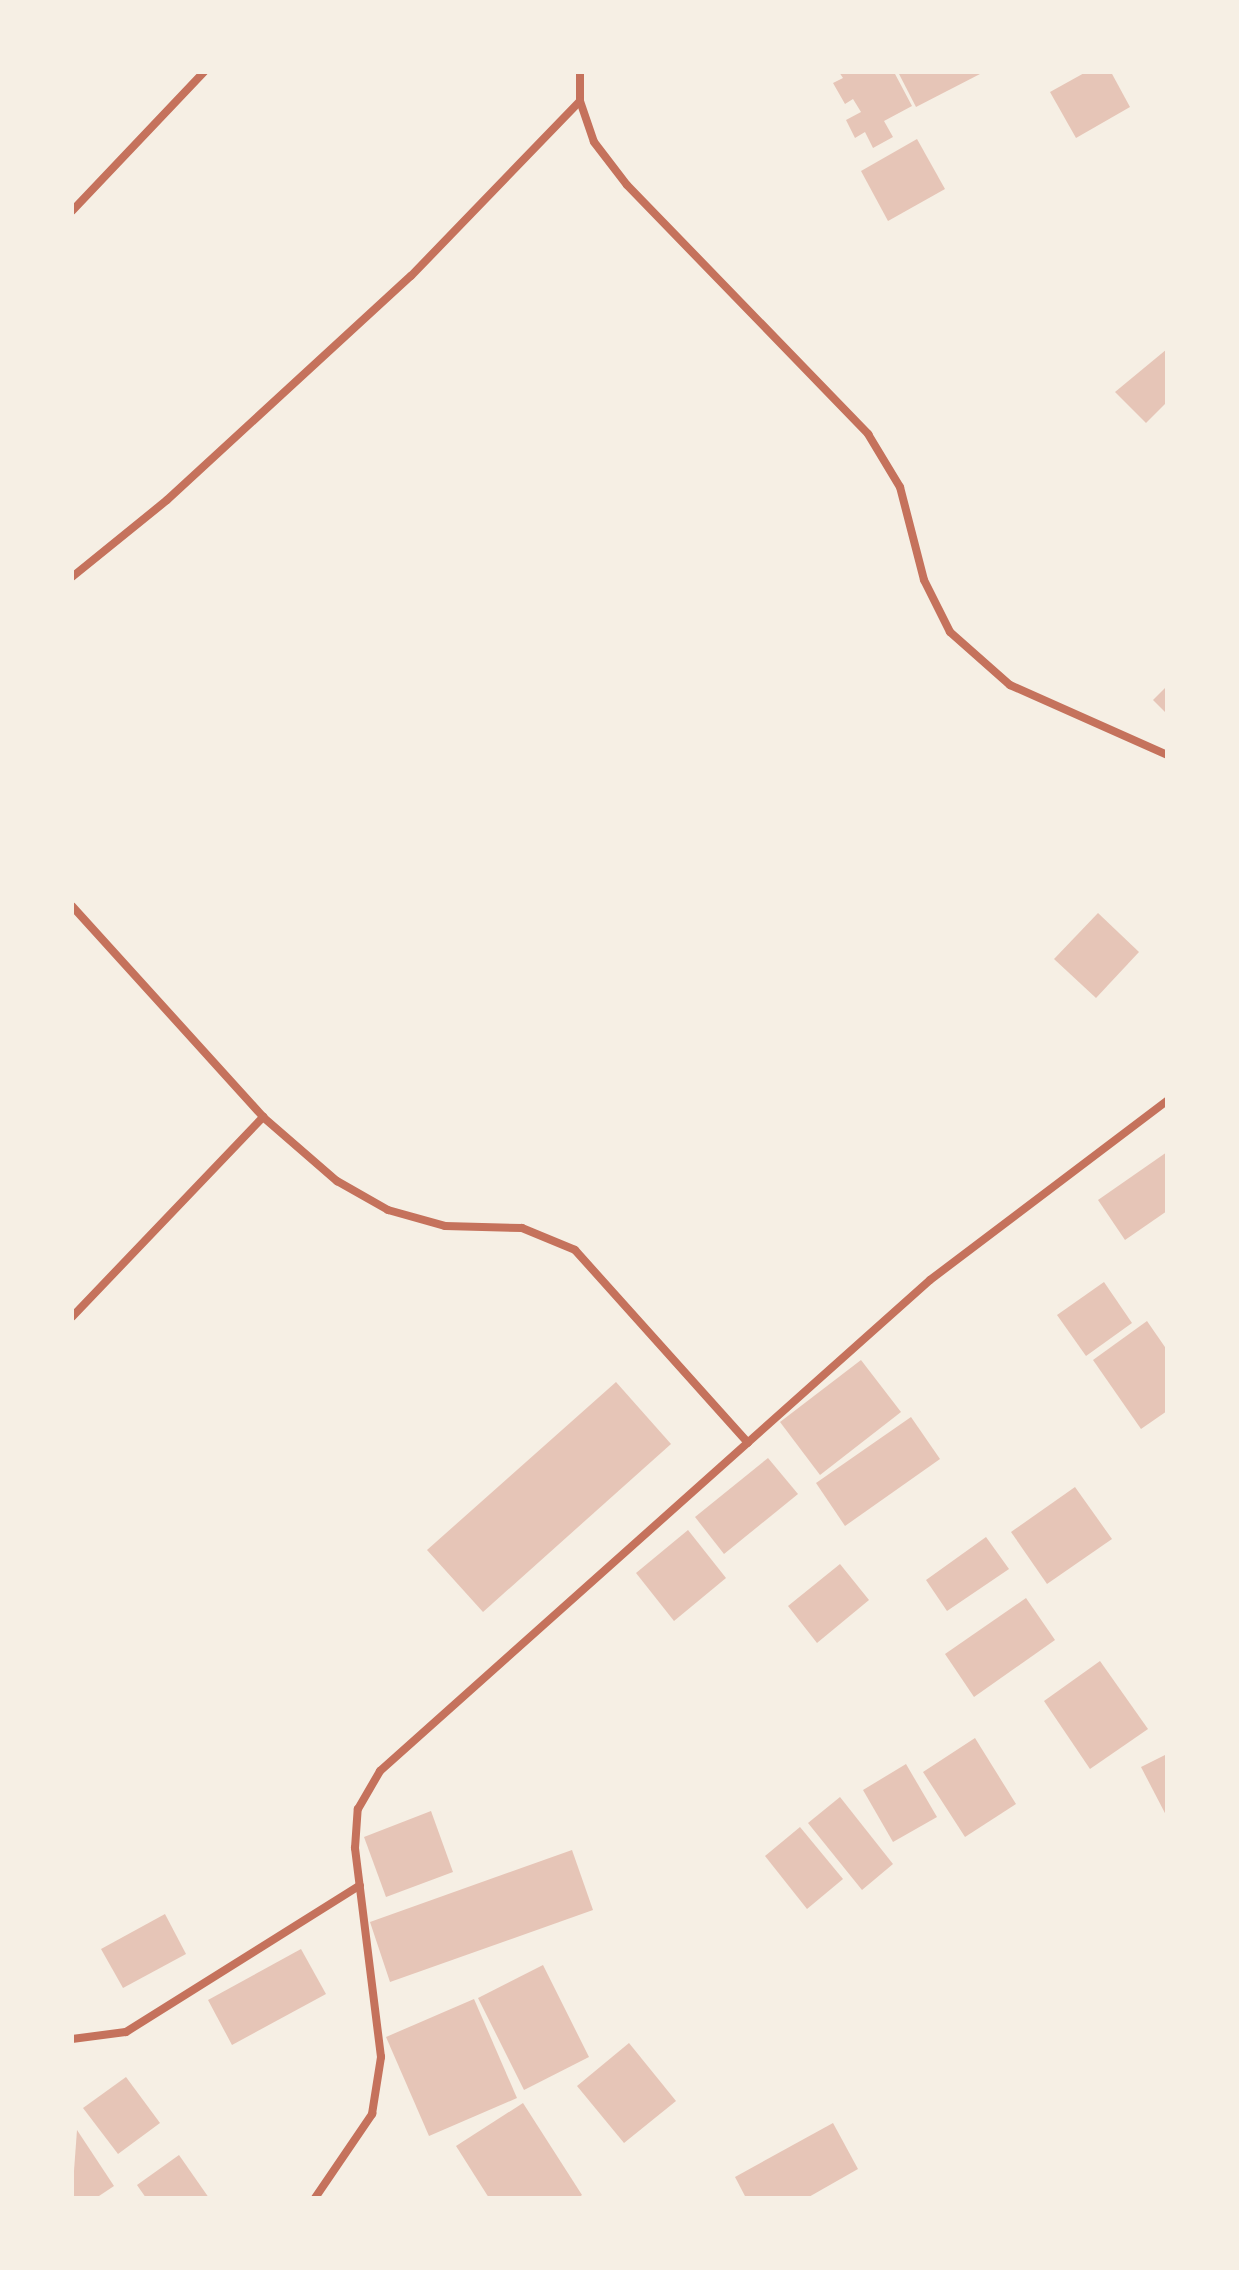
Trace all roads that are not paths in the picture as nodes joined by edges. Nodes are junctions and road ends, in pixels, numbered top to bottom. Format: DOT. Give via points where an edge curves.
graph roads {
  1 [pos="204,72"];
  2 [pos="580,72"];
  3 [pos="580,101"];
  4 [pos="72,211"];
  5 [pos="72,577"];
  6 [pos="1167,755"];
  7 [pos="72,906"];
  8 [pos="1167,1101"];
  9 [pos="263,1117"];
  10 [pos="72,1317"];
  11 [pos="748,1443"];
  12 [pos="360,1885"];
  13 [pos="72,2039"];
  14 [pos="315,2198"];
  1 -- 4 [label="street"];
  2 -- 3 [label="street"];
  3 -- 5 [label="street" via="411,276 167,500"];
  3 -- 6 [label="street" via="594,142 627,185 868,434 900,487 924,580 950,632 1010,685"];
  7 -- 9 [label="street"];
  8 -- 11 [label="street" via="930,1280"];
  9 -- 10 [label="street"];
  9 -- 11 [label="street" via="337,1181 388,1210 445,1226 522,1228 575,1250"];
  11 -- 12 [label="street" via="380,1771 358,1809"];
  12 -- 13 [label="street" via="126,2032"];
  12 -- 14 [label="street" via="379,2071 372,2114"];
}
